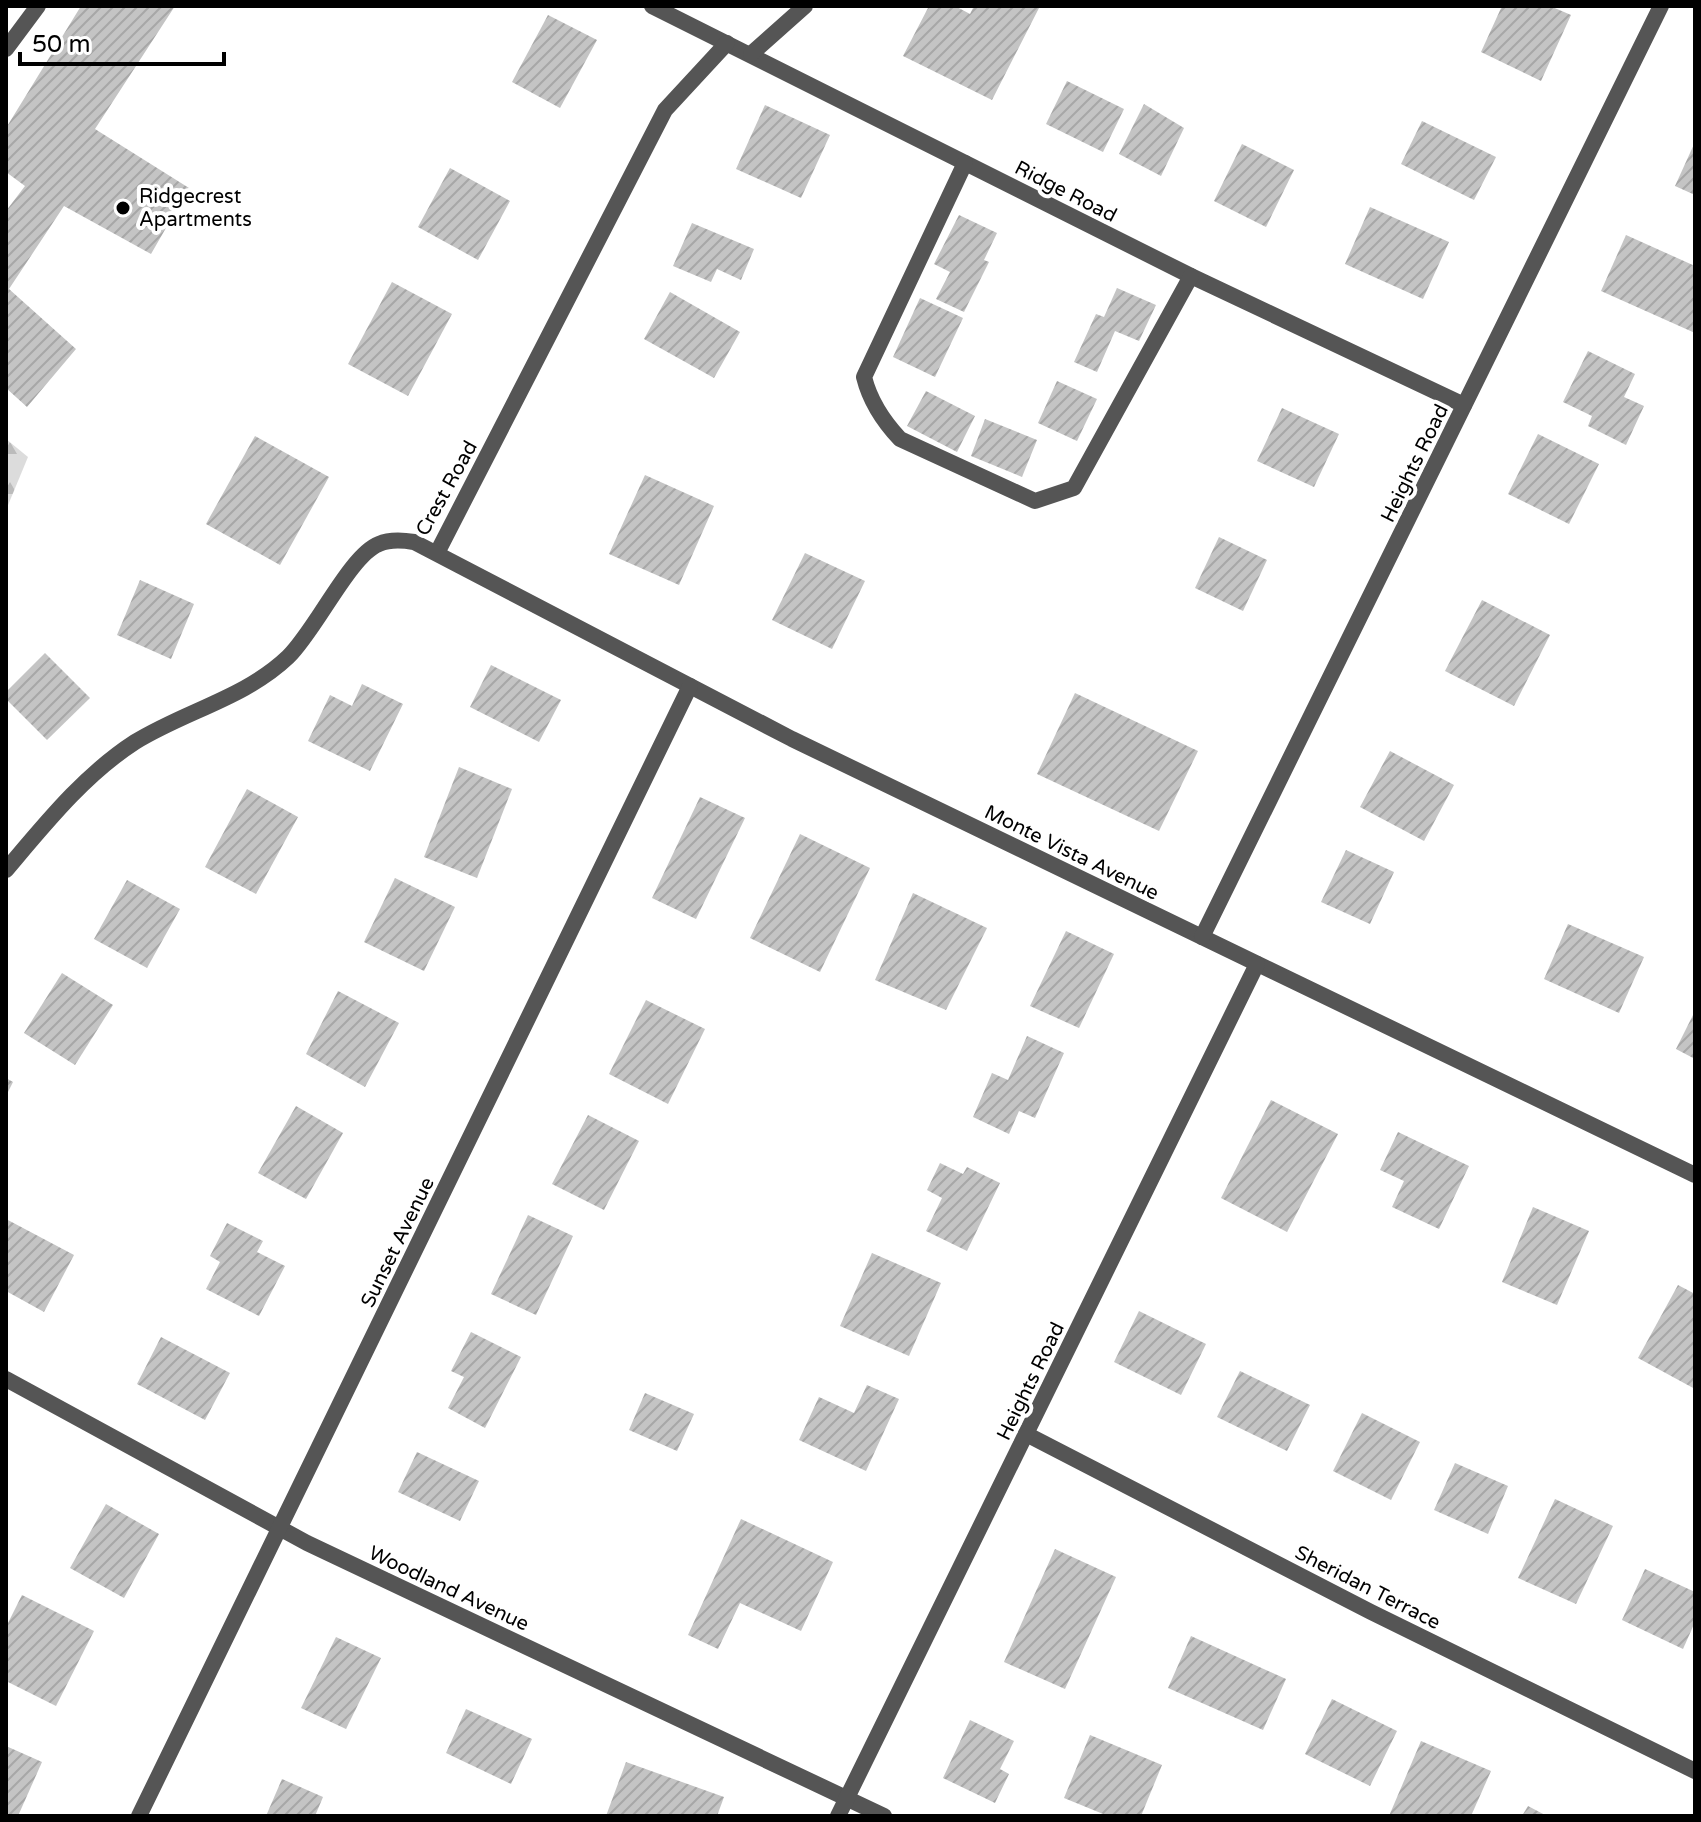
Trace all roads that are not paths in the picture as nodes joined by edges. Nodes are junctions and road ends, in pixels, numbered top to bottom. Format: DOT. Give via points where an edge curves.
graph roads {
  1 [pos="38,6"];
  2 [pos="652,6"];
  3 [pos="805,6"];
  4 [pos="1661,6"];
  5 [pos="727,43"];
  6 [pos="6,49"];
  7 [pos="751,54"];
  8 [pos="965,163"];
  9 [pos="1191,276"];
  10 [pos="1464,405"];
  11 [pos="437,553"];
  12 [pos="690,686"];
  13 [pos="6,870"];
  14 [pos="1202,937"];
  15 [pos="1257,964"];
  16 [pos="1695,1175"];
  17 [pos="6,1379"];
  18 [pos="1026,1434"];
  19 [pos="279,1528"];
  20 [pos="1695,1771"];
  21 [pos="847,1798"];
  22 [pos="139,1816"];
  23 [pos="838,1816"];
  24 [pos="884,1816"];
  1 -- 6 [label="street"];
  2 -- 5 [label="street, Ridge Road"];
  3 -- 7 [label="street"];
  4 -- 10 [label="street, Heights Road"];
  5 -- 7 [label="street, Ridge Road"];
  5 -- 11 [label="street, Crest Road" via="665,110"];
  7 -- 8 [label="street, Ridge Road"];
  8 -- 9 [label="street, Ridge Road"];
  8 -- 9 [label="street" via="864,377 884,422 900,439 1035,501 1074,488"];
  9 -- 10 [label="street, Ridge Road"];
  10 -- 14 [label="street, Heights Road"];
  11 -- 12 [label="street, Monte Vista Avenue"];
  11 -- 13 [label="street, Crest Road" via="397,540 361,555 289,657 253,684 172,721 104,766"];
  12 -- 14 [label="street, Monte Vista Avenue"];
  12 -- 19 [label="street, Sunset Avenue"];
  14 -- 15 [label="street, Monte Vista Avenue"];
  15 -- 16 [label="street, Monte Vista Avenue"];
  15 -- 18 [label="street, Heights Road"];
  17 -- 19 [label="street, Woodland Avenue"];
  18 -- 20 [label="street, Sheridan Terrace"];
  18 -- 21 [label="street, Heights Road"];
  19 -- 21 [label="street, Woodland Avenue"];
  19 -- 22 [label="street, Sunset Avenue"];
  21 -- 23 [label="street, Heights Road"];
  21 -- 24 [label="street, Woodland Avenue"];
}
